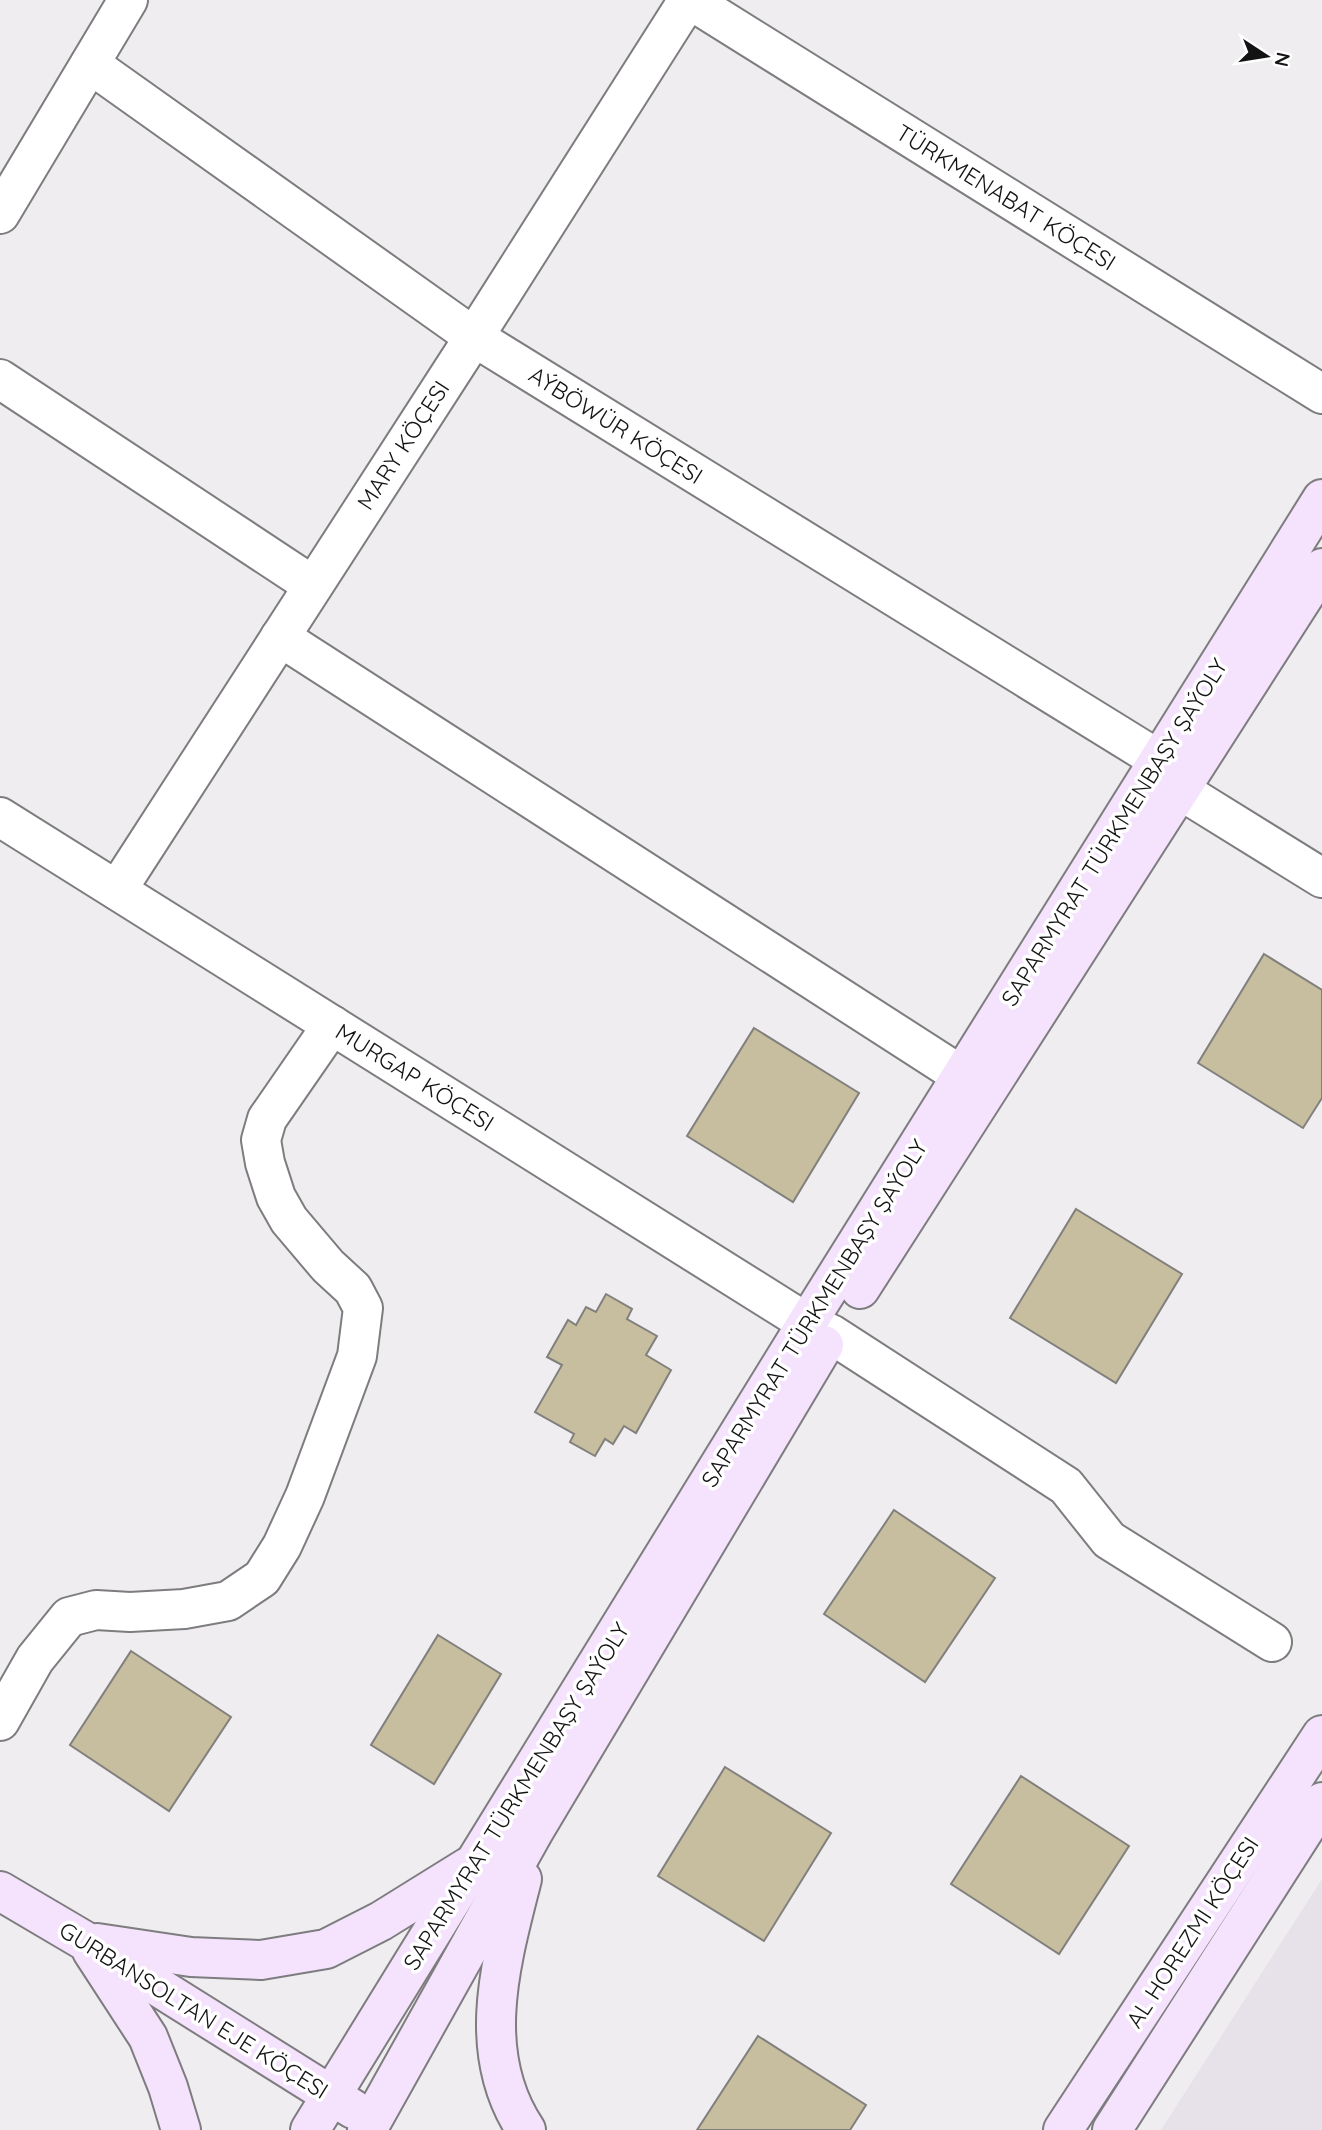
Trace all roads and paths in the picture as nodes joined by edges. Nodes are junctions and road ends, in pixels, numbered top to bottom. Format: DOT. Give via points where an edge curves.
graph roads {
  1 [pos="128,0"];
  2 [pos="689,0"];
  3 [pos="90,64"];
  4 [pos="0,214"];
  5 [pos="474,337"];
  6 [pos="0,379"];
  7 [pos="1322,394"];
  8 [pos="1322,499"];
  9 [pos="1322,568"];
  10 [pos="312,585"];
  11 [pos="279,637"];
  12 [pos="1170,775"];
  13 [pos="0,817"];
  14 [pos="1322,878"];
  15 [pos="117,890"];
  16 [pos="332,1025"];
  17 [pos="962,1076"];
  18 [pos="819,1328"];
  19 [pos="1272,1642"];
  20 [pos="0,1721"];
  21 [pos="1322,1735"];
  22 [pos="1322,1802"];
  23 [pos="534,1831"];
  24 [pos="475,1862"];
  25 [pos="0,1891"];
  26 [pos="85,1941"];
  27 [pos="331,2096"];
  28 [pos="376,2127"];
  29 [pos="181,2130"];
  30 [pos="310,2130"];
  31 [pos="526,2130"];
  32 [pos="1063,2130"];
  33 [pos="1112,2130"];
  1 -- 3 [label="street"];
  2 -- 5 [label="street, MARY KÖÇESI"];
  2 -- 7 [label="street, TÜRKMENABAT KÖÇESI"];
  3 -- 4 [label="street"];
  3 -- 5 [label="street, AÝBÖWÜR KÖÇESI"];
  5 -- 10 [label="street, MARY KÖÇESI"];
  5 -- 12 [label="street, AÝBÖWÜR KÖÇESI"];
  6 -- 10 [label="street"];
  8 -- 12 [label="main road, SAPARMYRAT TÜRKMENBAŞY ŞAÝOLY"];
  9 -- 12 [label="main road, SAPARMYRAT TÜRKMENBAŞY ŞAÝOLY"];
  10 -- 11 [label="street, MARY KÖÇESI"];
  11 -- 15 [label="street, MARY KÖÇESI"];
  11 -- 17 [label="street"];
  12 -- 14 [label="street, AÝBÖWÜR KÖÇESI"];
  12 -- 17 [label="main road, SAPARMYRAT TÜRKMENBAŞY ŞAÝOLY"];
  12 -- 18 [label="main road, SAPARMYRAT TÜRKMENBAŞY ŞAÝOLY"];
  13 -- 15 [label="street, MURGAP KÖÇESI"];
  15 -- 16 [label="street, MURGAP KÖÇESI"];
  16 -- 18 [label="street, MURGAP KÖÇESI"];
  16 -- 20 [label="street" via="267,1119 261,1140 275,1197 328,1266 353,1289 363,1308 357,1356 288,1533 262,1578 228,1601 184,1609 96,1610 69,1617 34,1658"];
  17 -- 18 [label="main road, SAPARMYRAT TÜRKMENBAŞY ŞAÝOLY"];
  18 -- 19 [label="street, MURGAP KÖÇESI" via="1066,1486 1109,1540"];
  18 -- 23 [label="main road, SAPARMYRAT TÜRKMENBAŞY ŞAÝOLY"];
  18 -- 24 [label="main road, SAPARMYRAT TÜRKMENBAŞY ŞAÝOLY"];
  21 -- 32 [label="main road, AL HOREZMI KÖÇESI"];
  22 -- 33 [label="main road, AL HOREZMI KÖÇESI"];
  23 -- 28 [label="main road, SAPARMYRAT TÜRKMENBAŞY ŞAÝOLY"];
  23 -- 31 [label="main road" via="495,2005 497,2053 512,2108"];
  24 -- 26 [label="main road" via="381,1921 326,1949 261,1960 191,1957"];
  24 -- 27 [label="main road, SAPARMYRAT TÜRKMENBAŞY ŞAÝOLY"];
  25 -- 26 [label="main road, GURBANSOLTAN EJE KÖÇESI"];
  26 -- 27 [label="main road, GURBANSOLTAN EJE KÖÇESI"];
  26 -- 29 [label="main road" via="148,2037"];
  27 -- 28 [label="main road, GURBANSOLTAN EJE KÖÇESI"];
  27 -- 30 [label="main road, SAPARMYRAT TÜRKMENBAŞY ŞAÝOLY"];
}
